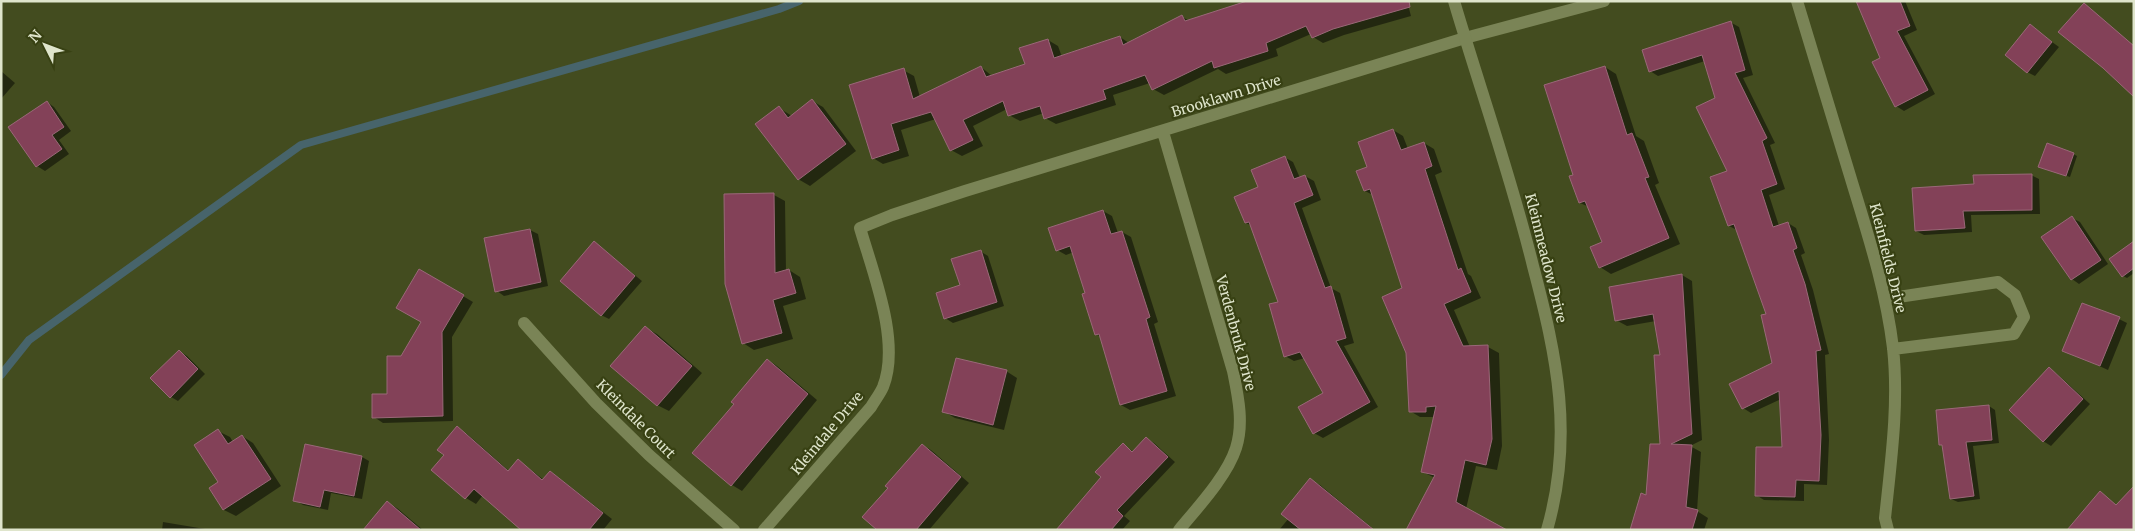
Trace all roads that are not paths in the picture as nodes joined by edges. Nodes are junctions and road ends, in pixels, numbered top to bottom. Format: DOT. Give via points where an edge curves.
graph roads {
  1 [pos="1454,1"];
  2 [pos="1604,1"];
  3 [pos="1797,1"];
  4 [pos="1465,38"];
  5 [pos="1163,132"];
  6 [pos="860,228"];
  7 [pos="1885,299"];
  8 [pos="524,323"];
  9 [pos="1893,349"];
  10 [pos="734,530"];
  11 [pos="764,530"];
  12 [pos="1179,530"];
  13 [pos="1546,530"];
  14 [pos="1888,530"];
  1 -- 4 [label="street, Kleinmeadow Drive"];
  2 -- 4 [label="street, Brooklawn Drive"];
  3 -- 7 [label="street, Kleinfields Drive"];
  4 -- 5 [label="street, Brooklawn Drive"];
  4 -- 13 [label="street, Kleinmeadow Drive" via="1520,214 1558,376 1561,442 1558,476"];
  5 -- 6 [label="street, Brooklawn Drive" via="965,191"];
  5 -- 12 [label="street, Verdenbruk Drive" via="1233,371 1240,423 1236,448 1226,469"];
  6 -- 11 [label="street, Kleindale Drive" via="886,323 888,366 883,387 871,407"];
  7 -- 9 [label="street, Kleinfields Drive"];
  7 -- 9 [label="street" via="1998,282 2015,295 2024,317 2014,334"];
  8 -- 10 [label="street, Kleindale Court" via="649,455"];
  9 -- 14 [label="street, Kleinfields Drive" via="1894,428 1885,518"];
}
